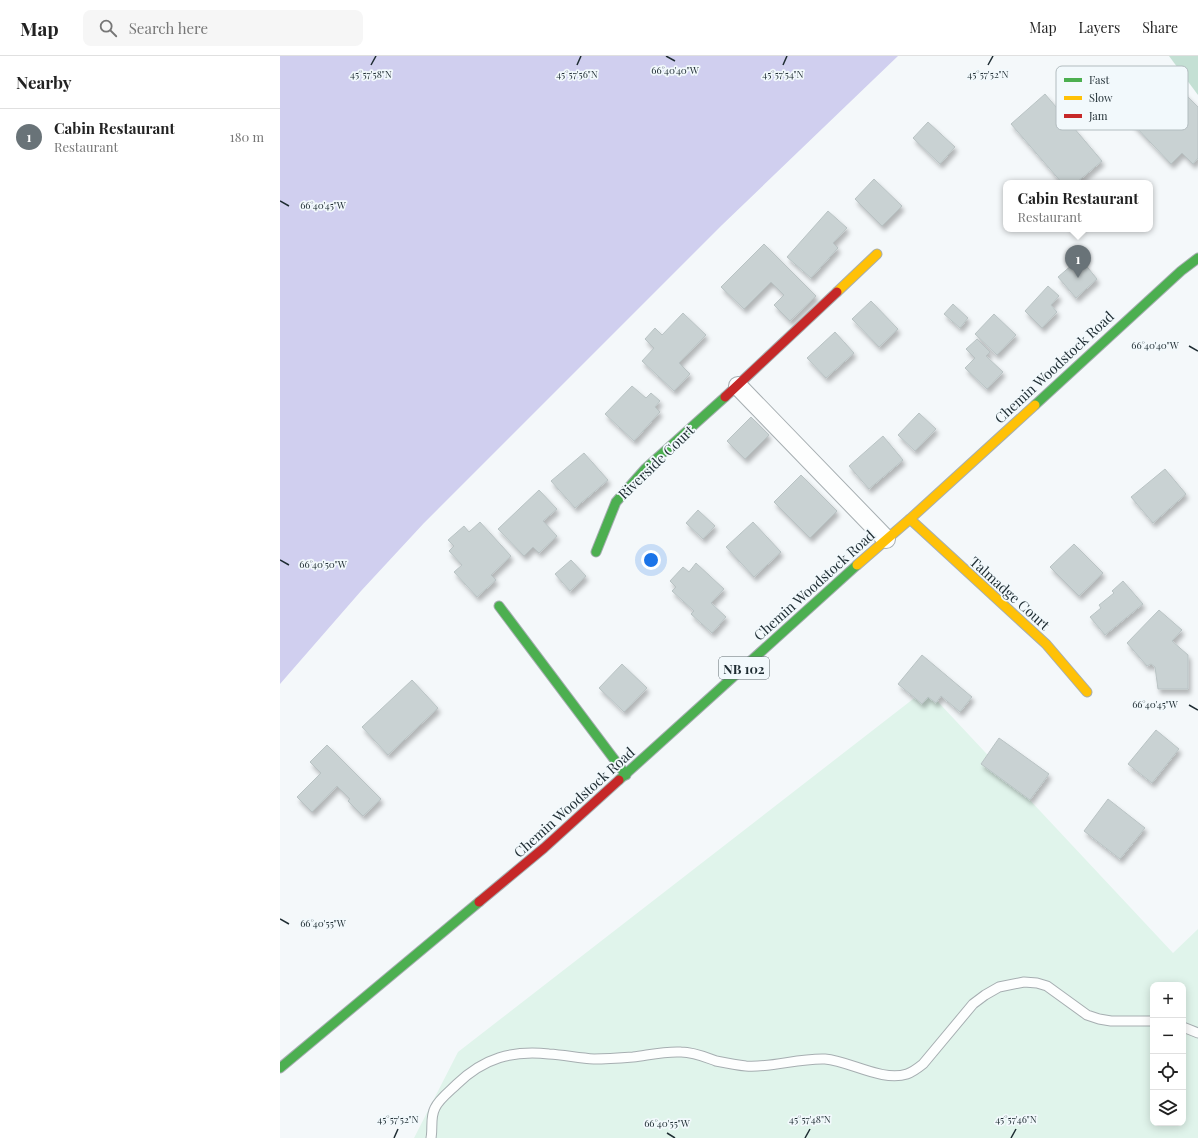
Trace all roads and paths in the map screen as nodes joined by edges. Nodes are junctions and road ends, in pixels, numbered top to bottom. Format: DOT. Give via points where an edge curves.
graph roads {
  1 [pos="877,254"];
  2 [pos="1198,258"];
  3 [pos="738,386"];
  4 [pos="910,519"];
  5 [pos="886,539"];
  6 [pos="596,552"];
  7 [pos="499,606"];
  8 [pos="1087,692"];
  9 [pos="626,774"];
  10 [pos="1150,1021"];
  11 [pos="1186,1028"];
  12 [pos="1198,1033"];
  13 [pos="280,1068"];
  14 [pos="431,1138"];
  1 -- 3 [label="main road, Riverside Court"];
  2 -- 4 [label="main road, Chemin Woodstock Road / NB 102" via="1170,280"];
  3 -- 5 [label="street"];
  3 -- 6 [label="main road, Riverside Court" via="646,468 616,502"];
  4 -- 5 [label="main road, Chemin Woodstock Road / NB 102"];
  4 -- 8 [label="main road, Talmadge Court" via="1046,644"];
  5 -- 9 [label="main road, Chemin Woodstock Road / NB 102"];
  7 -- 9 [label="main road"];
  9 -- 13 [label="main road, Chemin Woodstock Road / NB 102" via="544,848"];
  10 -- 14 [label="lane" via="1098,1019 1047,986 1037,982 1024,982 999,988 973,1004 922,1064 906,1074 875,1073 826,1060 806,1059 748,1066 682,1052 608,1059 530,1053 504,1055 466,1075 439,1102 432,1117"];
  11 -- 12 [label="lane"];
}
